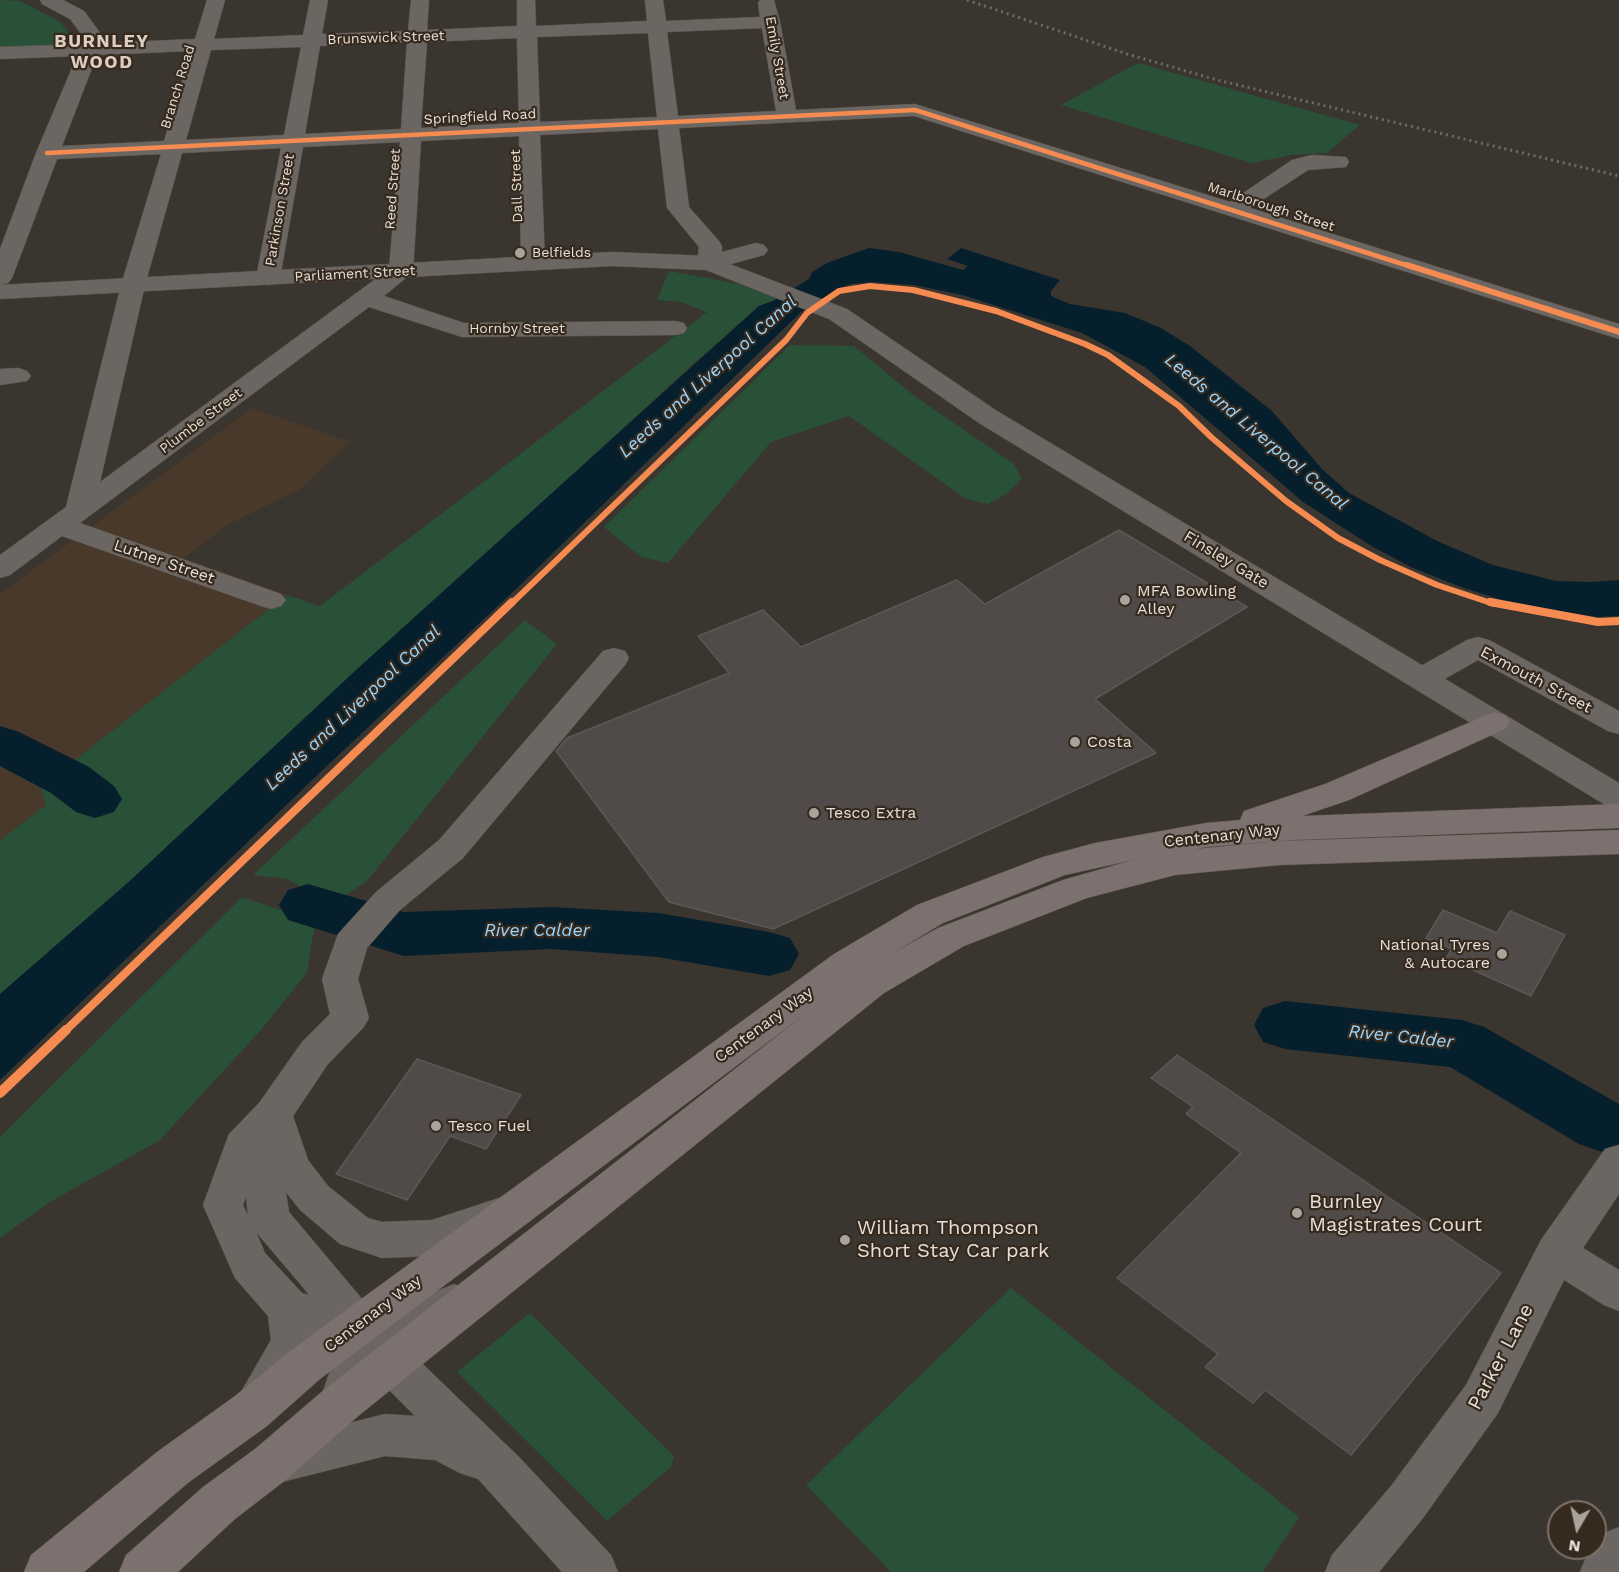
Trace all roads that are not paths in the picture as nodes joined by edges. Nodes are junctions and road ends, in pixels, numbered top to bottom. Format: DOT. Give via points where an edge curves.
graph roads {
  1 [pos="49,0"];
  2 [pos="216,0"];
  3 [pos="319,0"];
  4 [pos="420,0"];
  5 [pos="526,0"];
  6 [pos="654,0"];
  7 [pos="766,0"];
  8 [pos="771,22"];
  9 [pos="657,27"];
  10 [pos="526,32"];
  11 [pos="418,36"];
  12 [pos="312,40"];
  13 [pos="205,45"];
  14 [pos="91,50"];
  15 [pos="0,53"];
  16 [pos="915,110"];
  17 [pos="787,116"];
  18 [pos="669,121"];
  19 [pos="529,128"];
  20 [pos="410,134"];
  21 [pos="292,140"];
  22 [pos="174,146"];
  23 [pos="47,153"];
  24 [pos="1338,162"];
  25 [pos="1233,210"];
  26 [pos="756,250"];
  27 [pos="533,263"];
  28 [pos="709,263"];
  29 [pos="401,272"];
  30 [pos="0,278"];
  31 [pos="268,278"];
  32 [pos="133,285"];
  33 [pos="0,292"];
  34 [pos="365,298"];
  35 [pos="675,328"];
  36 [pos="1619,332"];
  37 [pos="68,519"];
  38 [pos="0,569"];
  39 [pos="271,600"];
  40 [pos="614,658"];
  41 [pos="1423,678"];
  42 [pos="1494,722"];
  43 [pos="1619,724"];
  44 [pos="1619,798"];
  45 [pos="1619,816"];
  46 [pos="1206,835"];
  47 [pos="1619,842"];
  48 [pos="1106,866"];
  49 [pos="273,1114"];
  50 [pos="1619,1161"];
  51 [pos="511,1211"];
  52 [pos="1556,1252"];
  53 [pos="480,1292"];
  54 [pos="1619,1292"];
  55 [pos="289,1309"];
  56 [pos="358,1326"];
  57 [pos="391,1363"];
  58 [pos="341,1403"];
  59 [pos="251,1411"];
  60 [pos="271,1464"];
  61 [pos="504,1473"];
  62 [pos="1619,1550"];
  63 [pos="48,1572"];
  64 [pos="143,1572"];
  65 [pos="594,1572"];
  66 [pos="1349,1572"];
  67 [pos="1604,1572"];
  1 -- 14 [label="street" via="77,15 94,38"];
  2 -- 13 [label="street, Branch Road"];
  3 -- 12 [label="street, Parkinson Street"];
  4 -- 11 [label="street, Reed Street"];
  5 -- 10 [label="street, Dall Street"];
  6 -- 9 [label="street"];
  7 -- 8 [label="street, Emily Street"];
  8 -- 9 [label="street, Brunswick Street"];
  8 -- 17 [label="street, Emily Street"];
  9 -- 10 [label="street, Brunswick Street"];
  9 -- 18 [label="street"];
  10 -- 11 [label="street, Brunswick Street"];
  10 -- 19 [label="street, Dall Street"];
  11 -- 12 [label="street, Brunswick Street"];
  11 -- 20 [label="street, Reed Street"];
  12 -- 13 [label="street, Brunswick Street"];
  12 -- 21 [label="street, Parkinson Street"];
  13 -- 14 [label="street, Brunswick Street"];
  13 -- 22 [label="street, Branch Road"];
  14 -- 15 [label="street, Brunswick Street"];
  14 -- 23 [label="street"];
  16 -- 17 [label="street, Springfield Road"];
  16 -- 25 [label="street, Marlborough Street"];
  17 -- 18 [label="street, Springfield Road"];
  18 -- 19 [label="street, Springfield Road"];
  18 -- 28 [label="street" via="666,122 678,208 711,246"];
  19 -- 20 [label="street, Springfield Road"];
  19 -- 27 [label="street, Dall Street"];
  20 -- 21 [label="street, Springfield Road"];
  20 -- 29 [label="street, Reed Street"];
  21 -- 22 [label="street, Springfield Road"];
  21 -- 31 [label="street, Parkinson Street"];
  22 -- 23 [label="street, Springfield Road"];
  22 -- 32 [label="street, Branch Road"];
  23 -- 30 [label="street"];
  24 -- 25 [label="street" via="1312,161 1300,165"];
  25 -- 36 [label="street, Marlborough Street"];
  26 -- 28 [label="street"];
  27 -- 28 [label="street, Parliament Street" via="612,259"];
  27 -- 29 [label="street, Parliament Street"];
  28 -- 41 [label="street, Finsley Gate" via="838,314 988,417"];
  29 -- 31 [label="street, Parliament Street"];
  29 -- 34 [label="street, Plumbe Street"];
  31 -- 32 [label="street, Parliament Street"];
  32 -- 33 [label="street, Parliament Street"];
  32 -- 37 [label="street, Branch Road"];
  34 -- 35 [label="street, Hornby Street" via="462,330"];
  34 -- 37 [label="street, Plumbe Street"];
  37 -- 38 [label="street, Plumbe Street"];
  37 -- 39 [label="street, Lutner Street"];
  40 -- 49 [label="street" via="451,849 388,901 351,944 340,979 350,1018 315,1053"];
  41 -- 42 [label="street, Finsley Gate"];
  41 -- 43 [label="street, Exmouth Street" via="1478,647"];
  42 -- 44 [label="street, Finsley Gate"];
  42 -- 46 [label="main road" via="1337,792"];
  45 -- 46 [label="main road, Centenary Way" via="1292,828"];
  46 -- 48 [label="main road, Centenary Way"];
  47 -- 48 [label="main road, Centenary Way" via="1280,853"];
  48 -- 51 [label="main road, Centenary Way" via="1055,866 930,914 848,964"];
  48 -- 53 [label="main road, Centenary Way" via="1075,889 951,937 871,983"];
  49 -- 51 [label="street" via="291,1168 314,1198 355,1232 382,1240 432,1238"];
  49 -- 55 [label="street" via="243,1146 223,1205 250,1265"];
  49 -- 56 [label="street" via="263,1168 268,1218"];
  50 -- 52 [label="street, Parker Lane"];
  51 -- 56 [label="main road, Centenary Way"];
  52 -- 54 [label="street"];
  52 -- 66 [label="street, Parker Lane" via="1482,1399 1407,1503"];
  53 -- 56 [label="street" via="408,1323"];
  53 -- 57 [label="main road, Centenary Way"];
  55 -- 56 [label="street"];
  55 -- 59 [label="street" via="293,1343"];
  56 -- 57 [label="street"];
  56 -- 58 [label="street" via="356,1359"];
  56 -- 59 [label="main road, Centenary Way"];
  57 -- 58 [label="main road, Centenary Way"];
  57 -- 61 [label="street"];
  58 -- 60 [label="main road, Centenary Way"];
  59 -- 63 [label="main road, Centenary Way" via="173,1467"];
  60 -- 61 [label="street" via="385,1435 441,1439"];
  60 -- 64 [label="main road, Centenary Way" via="219,1503"];
  61 -- 65 [label="street"];
  62 -- 67 [label="street"];
}
